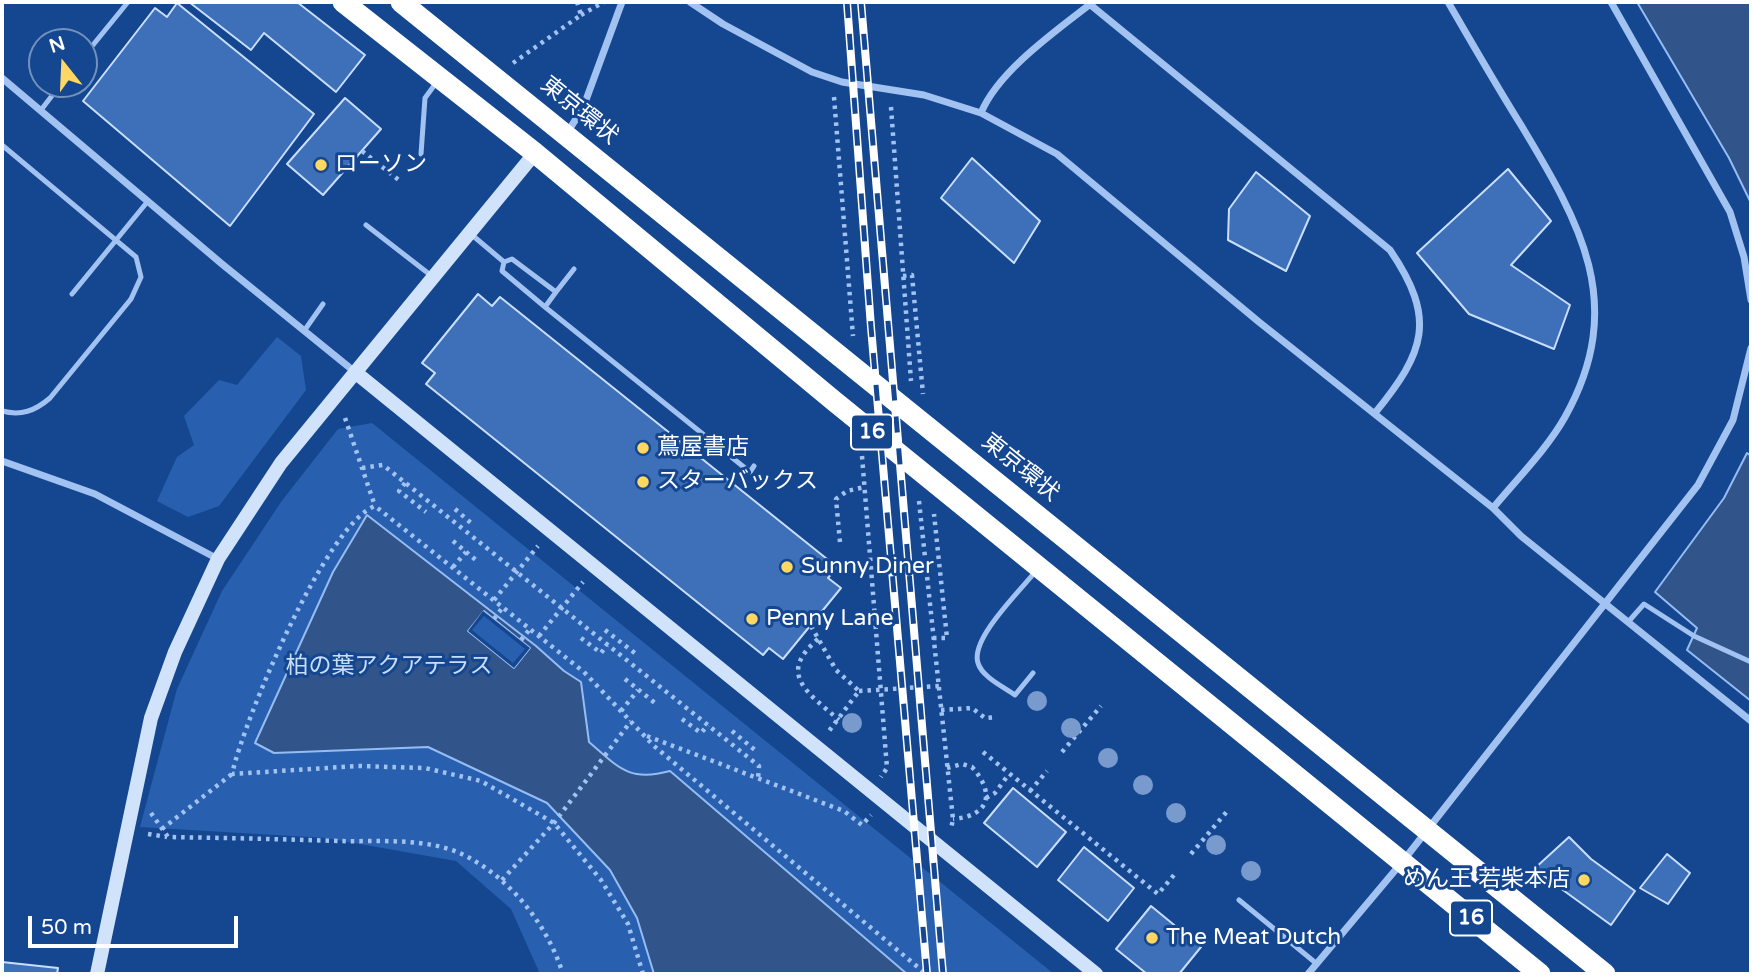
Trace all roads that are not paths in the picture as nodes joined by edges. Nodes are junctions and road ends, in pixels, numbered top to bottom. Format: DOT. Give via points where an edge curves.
graph roads {
  1 [pos="128,2"];
  2 [pos="343,2"];
  3 [pos="401,2"];
  4 [pos="622,2"];
  5 [pos="690,2"];
  6 [pos="1448,2"];
  7 [pos="1611,2"];
  8 [pos="1090,3"];
  9 [pos="98,38"];
  10 [pos="2,78"];
  11 [pos="440,78"];
  12 [pos="50,98"];
  13 [pos="41,110"];
  14 [pos="981,113"];
  15 [pos="567,134"];
  16 [pos="2,145"];
  17 [pos="535,153"];
  18 [pos="421,154"];
  19 [pos="148,201"];
  20 [pos="366,225"];
  21 [pos="469,233"];
  22 [pos="116,240"];
  23 [pos="504,262"];
  24 [pos="575,269"];
  25 [pos="433,277"];
  26 [pos="556,292"];
  27 [pos="72,294"];
  28 [pos="1751,300"];
  29 [pos="323,304"];
  30 [pos="545,307"];
  31 [pos="304,331"];
  32 [pos="1751,348"];
  33 [pos="355,372"];
  34 [pos="2,411"];
  35 [pos="1375,413"];
  36 [pos="2,461"];
  37 [pos="754,467"];
  38 [pos="1493,508"];
  39 [pos="218,559"];
  40 [pos="1039,567"];
  41 [pos="1605,601"];
  42 [pos="1629,621"];
  43 [pos="1751,662"];
  44 [pos="1034,673"];
  45 [pos="1751,721"];
  46 [pos="1427,829"];
  47 [pos="1403,861"];
  48 [pos="1239,900"];
  49 [pos="1317,964"];
  50 [pos="97,974"];
  51 [pos="1096,974"];
  52 [pos="1308,974"];
  53 [pos="1539,974"];
  54 [pos="1605,974"];
  1 -- 9 [label="lane"];
  2 -- 11 [label="highway, 16"];
  3 -- 15 [label="highway, 東京環状 / 16"];
  4 -- 15 [label="street" via="583,108"];
  5 -- 14 [label="street" via="723,24 833,79 924,95"];
  6 -- 38 [label="street" via="1574,217 1591,267 1592,344 1582,378 1565,418"];
  7 -- 28 [label="street" via="1730,212 1745,257"];
  8 -- 14 [label="street" via="989,93"];
  8 -- 35 [label="street" via="1390,250 1418,298 1418,342 1404,377"];
  10 -- 13 [label="street"];
  11 -- 17 [label="highway, 16"];
  11 -- 18 [label="lane" via="425,99"];
  12 -- 13 [label="lane"];
  13 -- 19 [label="street"];
  14 -- 35 [label="street" via="1057,154"];
  15 -- 46 [label="highway, 東京環状 / 16"];
  16 -- 22 [label="lane"];
  17 -- 21 [label="street"];
  17 -- 40 [label="highway, 16"];
  19 -- 22 [label="lane"];
  19 -- 31 [label="street"];
  20 -- 25 [label="lane"];
  21 -- 23 [label="lane"];
  21 -- 25 [label="street"];
  22 -- 27 [label="lane"];
  22 -- 34 [label="lane" via="136,257 139,267 141,277 131,299 38,409 15,414"];
  23 -- 26 [label="lane" via="512,259"];
  23 -- 30 [label="lane" via="502,271"];
  24 -- 26 [label="lane"];
  25 -- 33 [label="street"];
  26 -- 30 [label="lane"];
  29 -- 31 [label="lane"];
  30 -- 37 [label="lane" via="750,472"];
  31 -- 33 [label="street"];
  32 -- 41 [label="street" via="1733,420 1698,485"];
  33 -- 39 [label="street" via="281,463"];
  33 -- 51 [label="street"];
  35 -- 38 [label="street"];
  36 -- 39 [label="street" via="95,494"];
  38 -- 41 [label="street" via="1521,536"];
  39 -- 50 [label="street" via="175,652 151,718"];
  40 -- 44 [label="lane" via="976,650 982,671 1015,695"];
  40 -- 47 [label="highway, 16"];
  41 -- 42 [label="street"];
  41 -- 46 [label="street"];
  42 -- 43 [label="lane" via="1644,604 1694,636"];
  42 -- 45 [label="street"];
  46 -- 47 [label="street"];
  46 -- 54 [label="highway, 東京環状 / 16"];
  47 -- 49 [label="street"];
  47 -- 53 [label="highway, 16"];
  48 -- 49 [label="lane"];
  49 -- 52 [label="street"];
}
